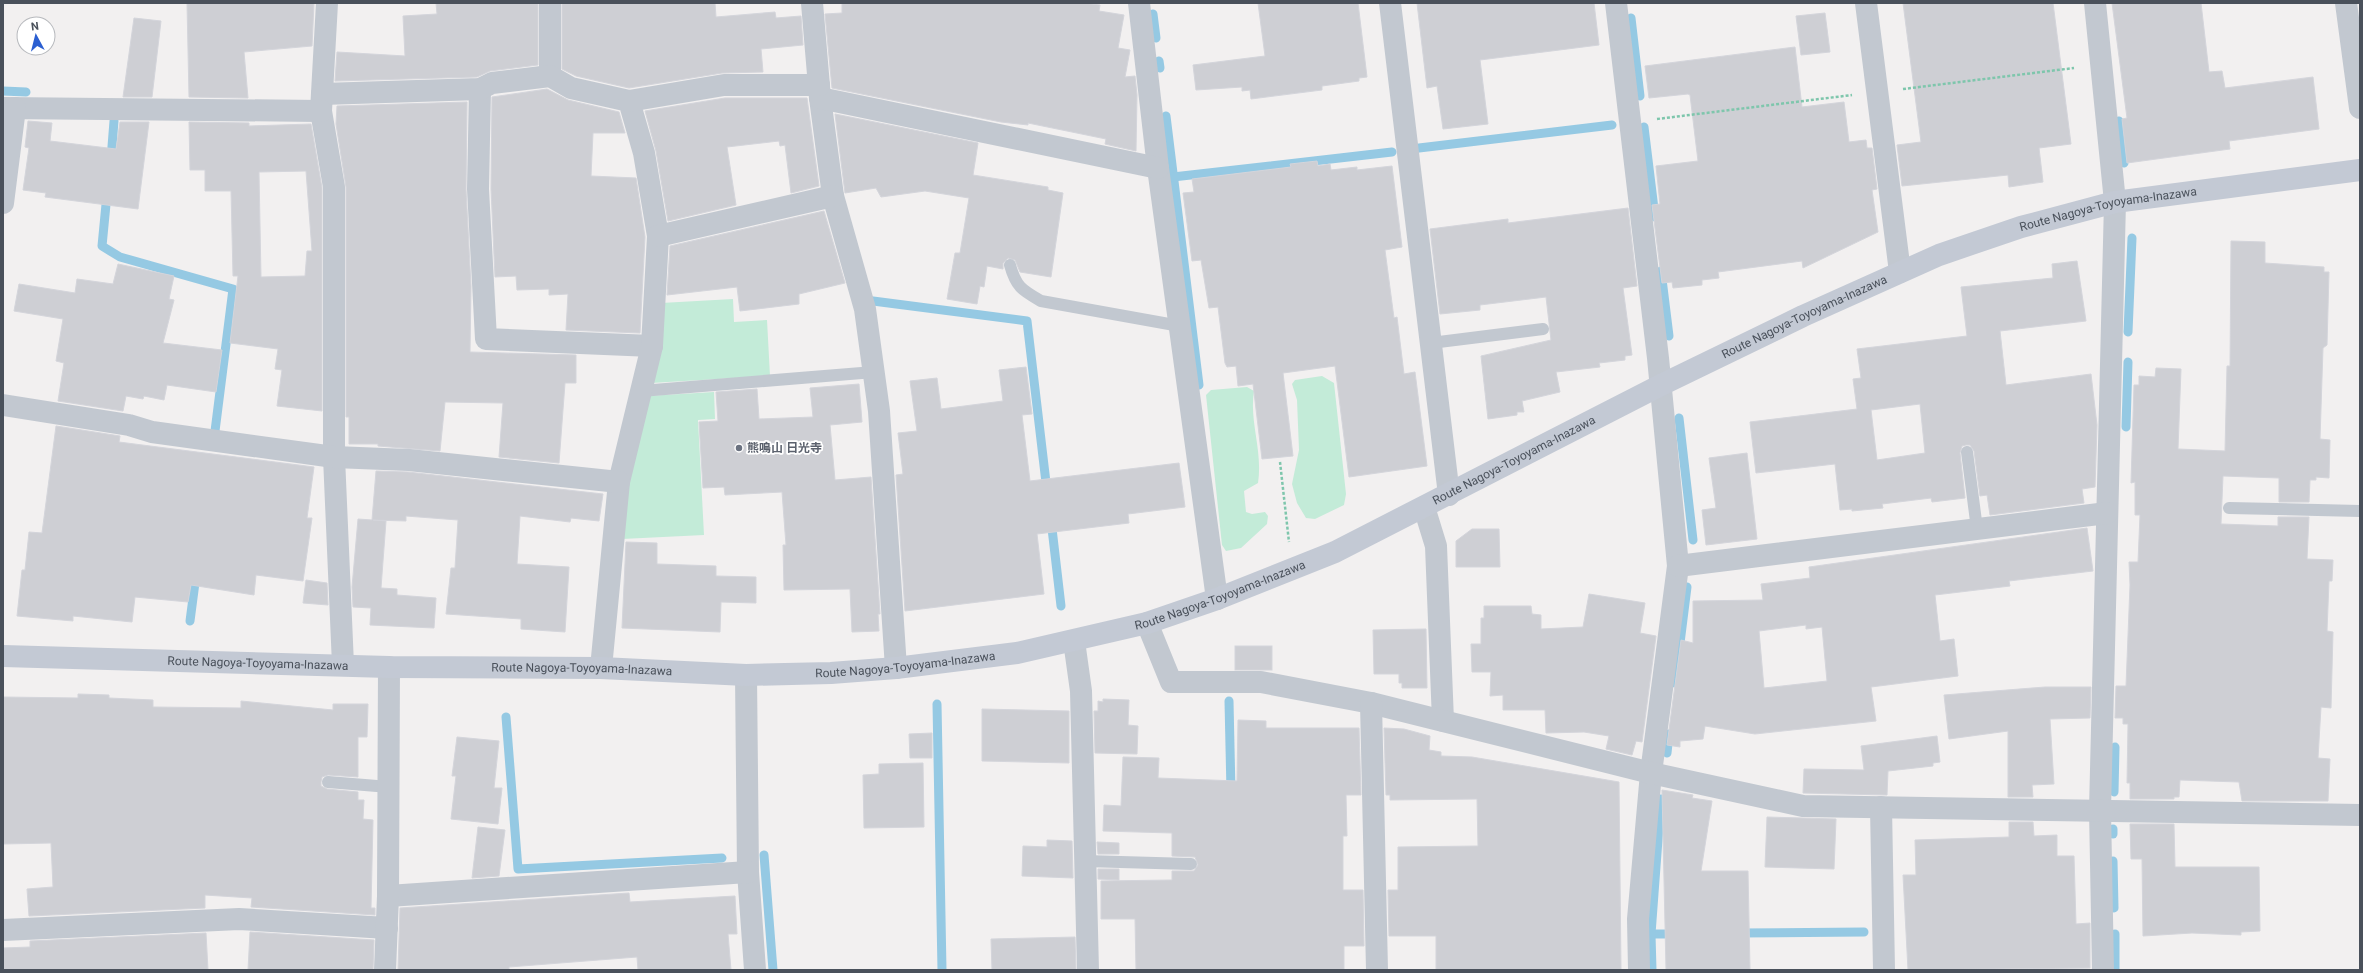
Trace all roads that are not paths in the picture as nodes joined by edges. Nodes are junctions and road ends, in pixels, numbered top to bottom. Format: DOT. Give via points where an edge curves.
graph roads {
  1 [pos="327,3"];
  2 [pos="550,3"];
  3 [pos="812,3"];
  4 [pos="1139,3"];
  5 [pos="1390,3"];
  6 [pos="1616,3"];
  7 [pos="1866,3"];
  8 [pos="2095,3"];
  9 [pos="2346,3"];
  10 [pos="550,76"];
  11 [pos="480,89"];
  12 [pos="820,91"];
  13 [pos="629,101"];
  14 [pos="322,102"];
  15 [pos="9,108"];
  16 [pos="2360,108"];
  17 [pos="1158,168"];
  18 [pos="2360,170"];
  19 [pos="833,196"];
  20 [pos="2115,202"];
  21 [pos="3,203"];
  22 [pos="658,236"];
  23 [pos="1010,265"];
  24 [pos="1900,272"];
  25 [pos="1180,326"];
  26 [pos="1543,329"];
  27 [pos="1431,343"];
  28 [pos="652,346"];
  29 [pos="874,372"];
  30 [pos="1661,386"];
  31 [pos="641,391"];
  32 [pos="3,405"];
  33 [pos="1967,452"];
  34 [pos="334,457"];
  35 [pos="619,482"];
  36 [pos="1449,495"];
  37 [pos="1424,507"];
  38 [pos="2229,508"];
  39 [pos="2360,511"];
  40 [pos="2107,513"];
  41 [pos="1976,529"];
  42 [pos="1678,566"];
  43 [pos="1217,599"];
  44 [pos="1147,623"];
  45 [pos="1074,641"];
  46 [pos="3,656"];
  47 [pos="343,665"];
  48 [pos="389,667"];
  49 [pos="601,668"];
  50 [pos="896,668"];
  51 [pos="746,675"];
  52 [pos="1371,703"];
  53 [pos="1444,721"];
  54 [pos="1651,773"];
  55 [pos="328,782"];
  56 [pos="389,787"];
  57 [pos="1881,807"];
  58 [pos="2100,810"];
  59 [pos="2360,815"];
  60 [pos="1085,861"];
  61 [pos="1191,864"];
  62 [pos="748,872"];
  63 [pos="388,896"];
  64 [pos="387,928"];
  65 [pos="3,930"];
  66 [pos="385,970"];
  67 [pos="755,970"];
  68 [pos="1088,970"];
  69 [pos="1377,970"];
  70 [pos="1639,970"];
  71 [pos="1884,970"];
  72 [pos="2103,970"];
  1 -- 14 [label="street"];
  2 -- 10 [label="street"];
  3 -- 12 [label="street"];
  4 -- 17 [label="street"];
  5 -- 27 [label="street"];
  6 -- 30 [label="street"];
  7 -- 24 [label="street"];
  8 -- 20 [label="street"];
  9 -- 16 [label="street"];
  10 -- 11 [label="street" via="492,83"];
  10 -- 13 [label="street" via="571,88"];
  11 -- 14 [label="street"];
  11 -- 28 [label="street" via="478,189 486,339"];
  12 -- 13 [label="street" via="724,85"];
  12 -- 17 [label="street"];
  12 -- 19 [label="street"];
  13 -- 22 [label="street" via="644,153"];
  14 -- 15 [label="street"];
  14 -- 34 [label="street" via="334,187"];
  15 -- 21 [label="street"];
  17 -- 25 [label="street"];
  18 -- 20 [label="main road, Route Nagoya-Toyoyama-Inazawa"];
  19 -- 22 [label="street"];
  19 -- 29 [label="street" via="865,309"];
  20 -- 24 [label="main road, Route Nagoya-Toyoyama-Inazawa" via="2021,227 1939,255"];
  20 -- 40 [label="street"];
  22 -- 28 [label="street"];
  23 -- 25 [label="lane" via="1014,281 1025,292 1041,301"];
  24 -- 30 [label="main road, Route Nagoya-Toyoyama-Inazawa" via="1803,316"];
  25 -- 43 [label="street"];
  26 -- 27 [label="lane"];
  27 -- 36 [label="street"];
  28 -- 31 [label="street"];
  29 -- 31 [label="lane"];
  29 -- 50 [label="street" via="879,411"];
  30 -- 36 [label="main road, Route Nagoya-Toyoyama-Inazawa"];
  30 -- 42 [label="street"];
  31 -- 35 [label="street"];
  32 -- 34 [label="street" via="129,425 152,432"];
  33 -- 41 [label="lane"];
  34 -- 35 [label="street" via="409,460"];
  34 -- 47 [label="street"];
  35 -- 49 [label="street"];
  36 -- 37 [label="main road, Route Nagoya-Toyoyama-Inazawa"];
  37 -- 43 [label="main road, Route Nagoya-Toyoyama-Inazawa" via="1335,552"];
  37 -- 53 [label="street" via="1436,546"];
  38 -- 39 [label="lane"];
  40 -- 41 [label="street"];
  40 -- 58 [label="street"];
  41 -- 42 [label="street"];
  42 -- 54 [label="street"];
  43 -- 44 [label="main road, Route Nagoya-Toyoyama-Inazawa"];
  44 -- 45 [label="main road, Route Nagoya-Toyoyama-Inazawa"];
  44 -- 52 [label="street" via="1171,682 1261,682"];
  45 -- 50 [label="main road, Route Nagoya-Toyoyama-Inazawa" via="1017,654"];
  45 -- 60 [label="street" via="1081,691"];
  46 -- 47 [label="main road, Route Nagoya-Toyoyama-Inazawa"];
  47 -- 48 [label="main road, Route Nagoya-Toyoyama-Inazawa"];
  48 -- 49 [label="main road, Route Nagoya-Toyoyama-Inazawa"];
  48 -- 56 [label="street"];
  49 -- 51 [label="main road, Route Nagoya-Toyoyama-Inazawa"];
  50 -- 51 [label="main road, Route Nagoya-Toyoyama-Inazawa"];
  51 -- 62 [label="street"];
  52 -- 53 [label="street"];
  52 -- 69 [label="street"];
  53 -- 54 [label="street"];
  54 -- 57 [label="street" via="1803,806"];
  54 -- 70 [label="street" via="1638,919"];
  55 -- 56 [label="lane"];
  56 -- 63 [label="street"];
  57 -- 58 [label="street"];
  57 -- 71 [label="street"];
  58 -- 59 [label="street"];
  58 -- 72 [label="street"];
  60 -- 61 [label="lane"];
  60 -- 68 [label="street"];
  62 -- 63 [label="street"];
  62 -- 67 [label="street"];
  63 -- 64 [label="street"];
  64 -- 65 [label="street" via="240,919"];
  64 -- 66 [label="street"];
}
